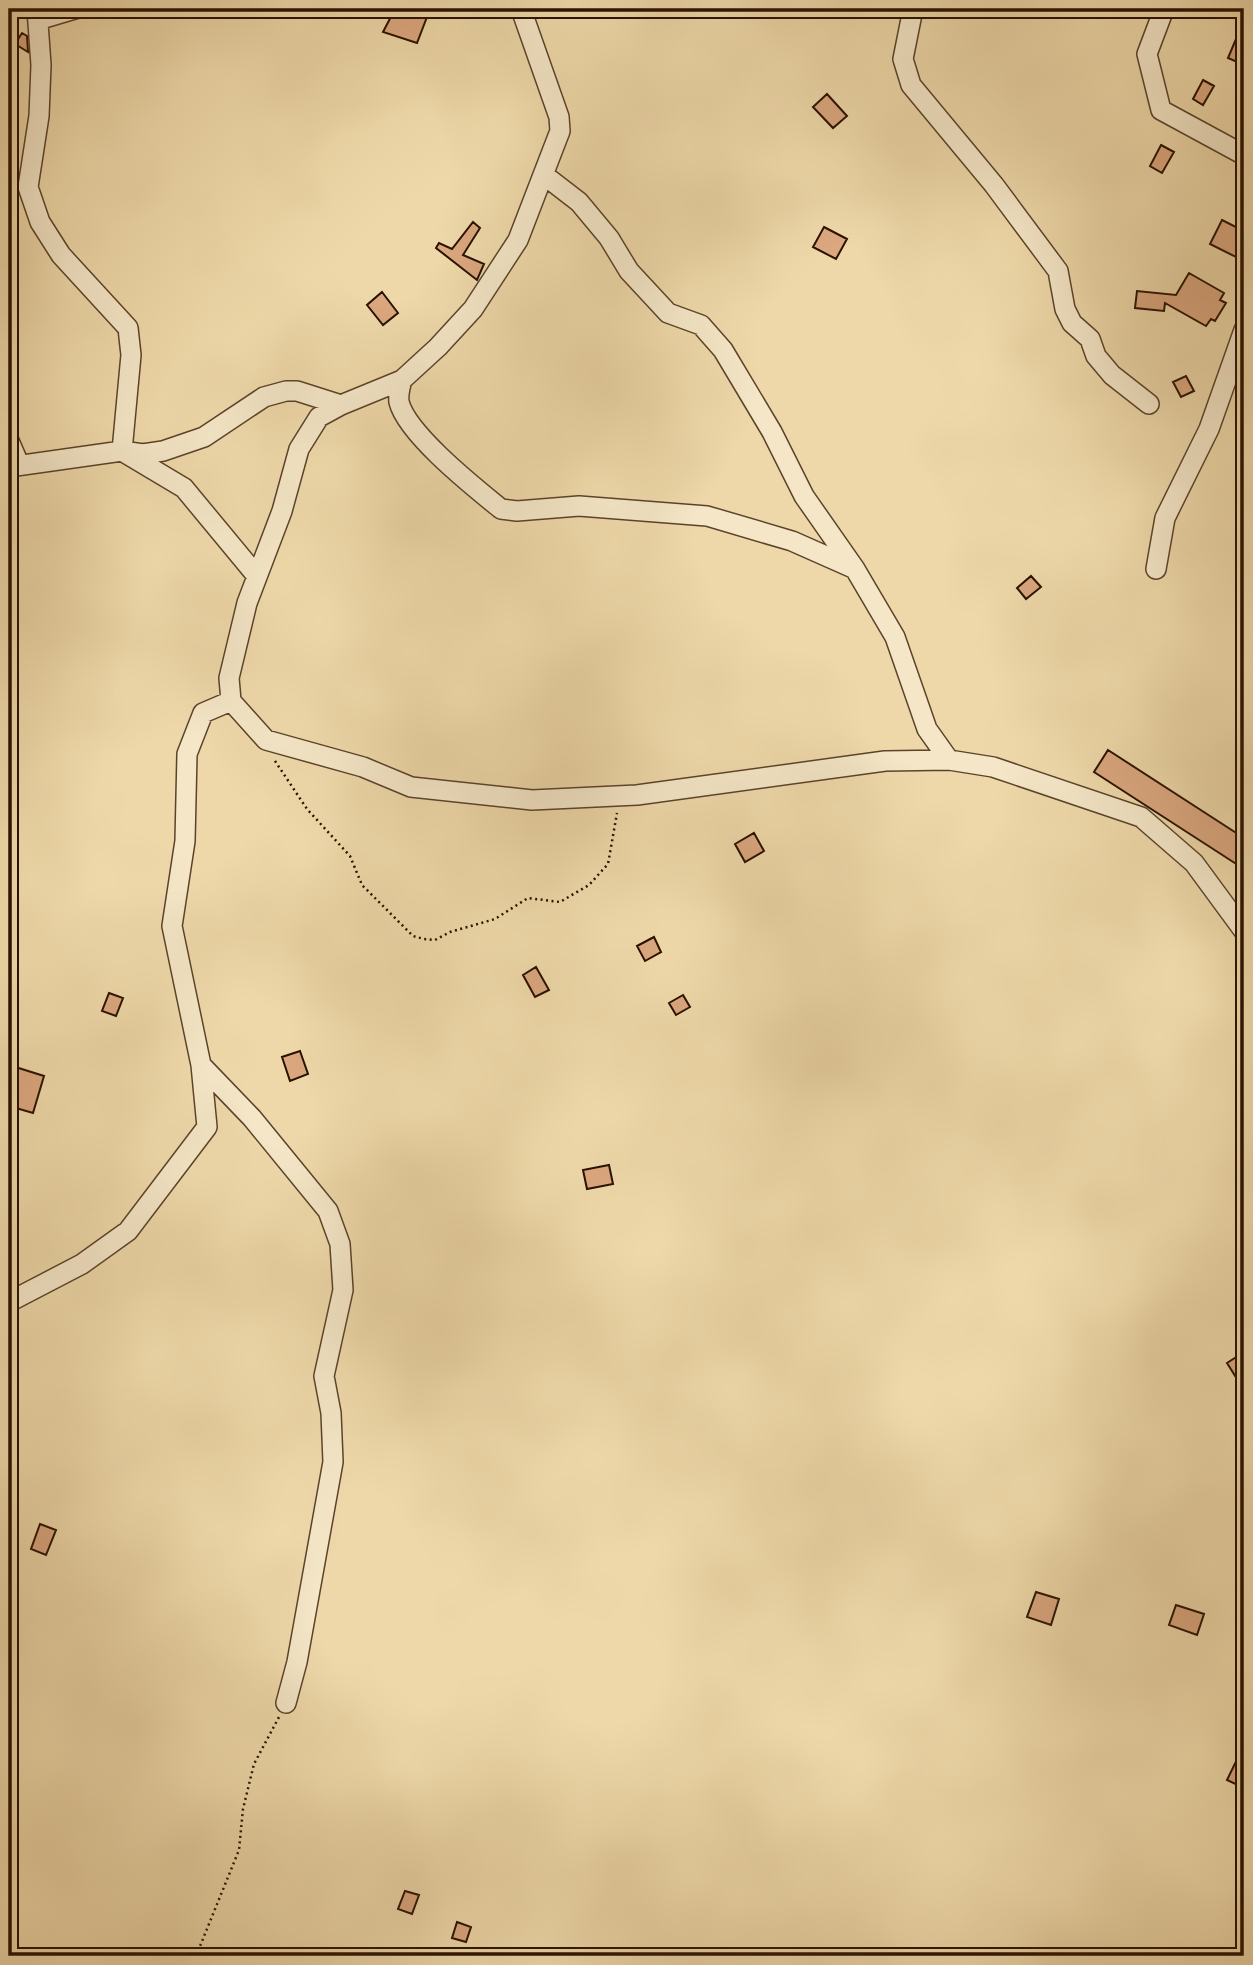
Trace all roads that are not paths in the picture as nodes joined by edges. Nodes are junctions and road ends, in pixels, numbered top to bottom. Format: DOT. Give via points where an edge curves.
graph roads {
  1 [pos="75,9"];
  2 [pos="521,9"];
  3 [pos="913,9"];
  4 [pos="1164,9"];
  5 [pos="38,14"];
  6 [pos="1244,155"];
  7 [pos="544,175"];
  8 [pos="1244,330"];
  9 [pos="402,380"];
  10 [pos="1149,404"];
  11 [pos="341,405"];
  12 [pos="9,441"];
  13 [pos="122,452"];
  14 [pos="14,466"];
  15 [pos="855,569"];
  16 [pos="1156,569"];
  17 [pos="256,575"];
  18 [pos="231,701"];
  19 [pos="949,760"];
  20 [pos="1244,931"];
  21 [pos="201,1065"];
  22 [pos="9,1303"];
  23 [pos="286,1703"];
  1 -- 5 [label="street"];
  2 -- 7 [label="street" via="559,117 558,140"];
  3 -- 10 [label="street" via="903,59 911,85 1058,271 1065,309 1072,323 1090,339 1096,356"];
  4 -- 6 [label="street" via="1147,54 1161,110"];
  5 -- 13 [label="street" via="39,116 28,187 40,222 61,255 128,328 131,355"];
  7 -- 9 [label="street" via="518,240 473,309"];
  7 -- 15 [label="street" via="579,202 629,271 667,313 701,325 723,350 804,496"];
  8 -- 16 [label="street" via="1209,429 1165,518"];
  9 -- 11 [label="street"];
  9 -- 15 [label="street" via="398,399 405,417 427,443 501,509 517,512 579,506 707,516 792,541"];
  11 -- 13 [label="street" via="297,391 273,393 204,437 163,451"];
  11 -- 17 [label="street" via="319,417 299,449 271,544"];
  12 -- 14 [label="street"];
  13 -- 14 [label="street"];
  13 -- 17 [label="street" via="184,488"];
  15 -- 19 [label="street" via="895,637 927,729"];
  17 -- 18 [label="street" via="229,678"];
  18 -- 19 [label="street" via="266,740 363,767 411,787 532,800 638,795 885,761"];
  18 -- 21 [label="street" via="203,713 190,740 185,841 172,926"];
  19 -- 20 [label="street" via="993,766 1141,817 1194,863"];
  21 -- 22 [label="street" via="207,1128 128,1231 82,1264"];
  21 -- 23 [label="street" via="252,1118 328,1211 340,1244 343,1290 324,1376 333,1462"];
}
